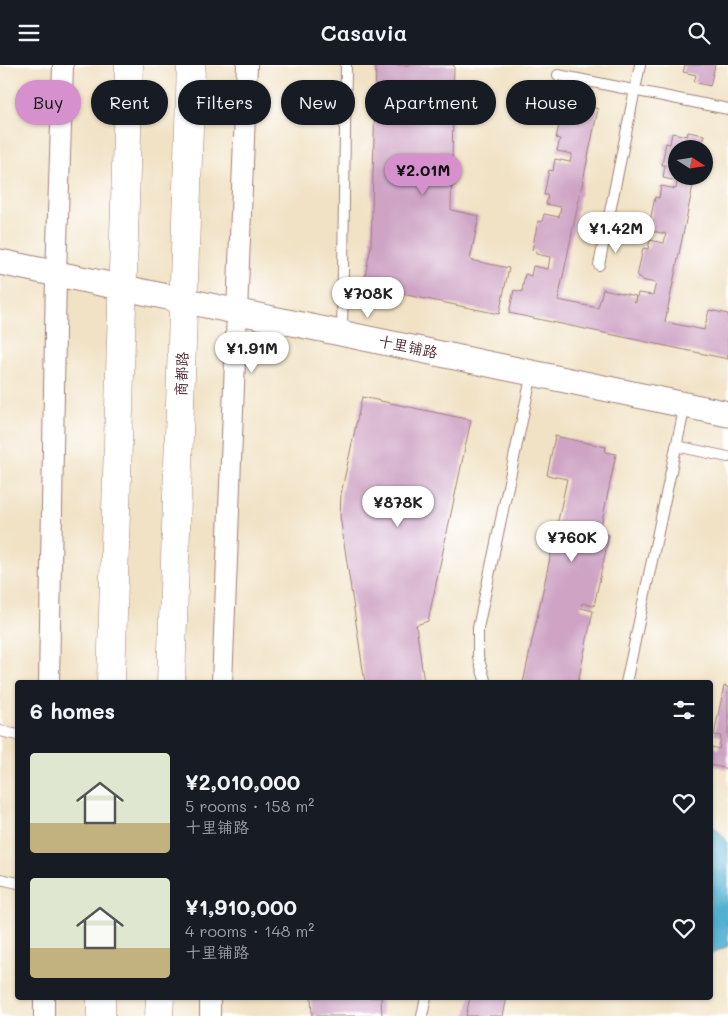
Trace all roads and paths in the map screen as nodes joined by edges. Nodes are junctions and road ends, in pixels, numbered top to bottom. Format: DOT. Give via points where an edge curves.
graph roads {
  1 [pos="63,65"];
  2 [pos="129,65"];
  3 [pos="191,65"];
  4 [pos="247,65"];
  5 [pos="346,65"];
  6 [pos="640,65"];
  7 [pos="558,75"];
  8 [pos="635,90"];
  9 [pos="728,109"];
  10 [pos="0,262"];
  11 [pos="599,265"];
  12 [pos="56,274"];
  13 [pos="124,289"];
  14 [pos="184,301"];
  15 [pos="237,312"];
  16 [pos="342,334"];
  17 [pos="532,373"];
  18 [pos="684,405"];
  19 [pos="728,414"];
  20 [pos="676,446"];
  21 [pos="728,457"];
  22 [pos="49,680"];
  23 [pos="111,680"];
  24 [pos="171,680"];
  25 [pos="222,680"];
  26 [pos="485,680"];
  27 [pos="627,680"];
  28 [pos="0,731"];
  29 [pos="15,734"];
  30 [pos="0,879"];
  31 [pos="15,882"];
  32 [pos="44,1000"];
  33 [pos="101,1000"];
  34 [pos="160,1000"];
  35 [pos="210,1000"];
  36 [pos="425,1000"];
  37 [pos="44,1016"];
  38 [pos="101,1016"];
  39 [pos="159,1016"];
  40 [pos="210,1016"];
  41 [pos="422,1016"];
  1 -- 12 [label="street"];
  2 -- 13 [label="main road"];
  3 -- 14 [label="main road, 商都路"];
  4 -- 15 [label="street"];
  5 -- 16 [label="lane"];
  6 -- 8 [label="lane"];
  7 -- 8 [label="lane"];
  8 -- 9 [label="lane"];
  8 -- 11 [label="lane"];
  10 -- 12 [label="street, 十里铺路"];
  12 -- 13 [label="street, 十里铺路"];
  12 -- 22 [label="street"];
  13 -- 14 [label="street, 十里铺路"];
  13 -- 23 [label="main road"];
  14 -- 15 [label="street, 十里铺路"];
  14 -- 24 [label="main road, 商都路"];
  15 -- 16 [label="street, 十里铺路"];
  15 -- 25 [label="street"];
  16 -- 17 [label="street, 十里铺路"];
  17 -- 18 [label="street, 十里铺路"];
  17 -- 26 [label="lane" via="478,627 478,657"];
  18 -- 19 [label="street, 十里铺路"];
  18 -- 20 [label="lane"];
  20 -- 21 [label="lane"];
  20 -- 27 [label="lane"];
  28 -- 29 [label="lane"];
  30 -- 31 [label="lane"];
  32 -- 37 [label="street"];
  33 -- 38 [label="main road"];
  34 -- 39 [label="main road"];
  35 -- 40 [label="street"];
  36 -- 41 [label="lane"];
}
